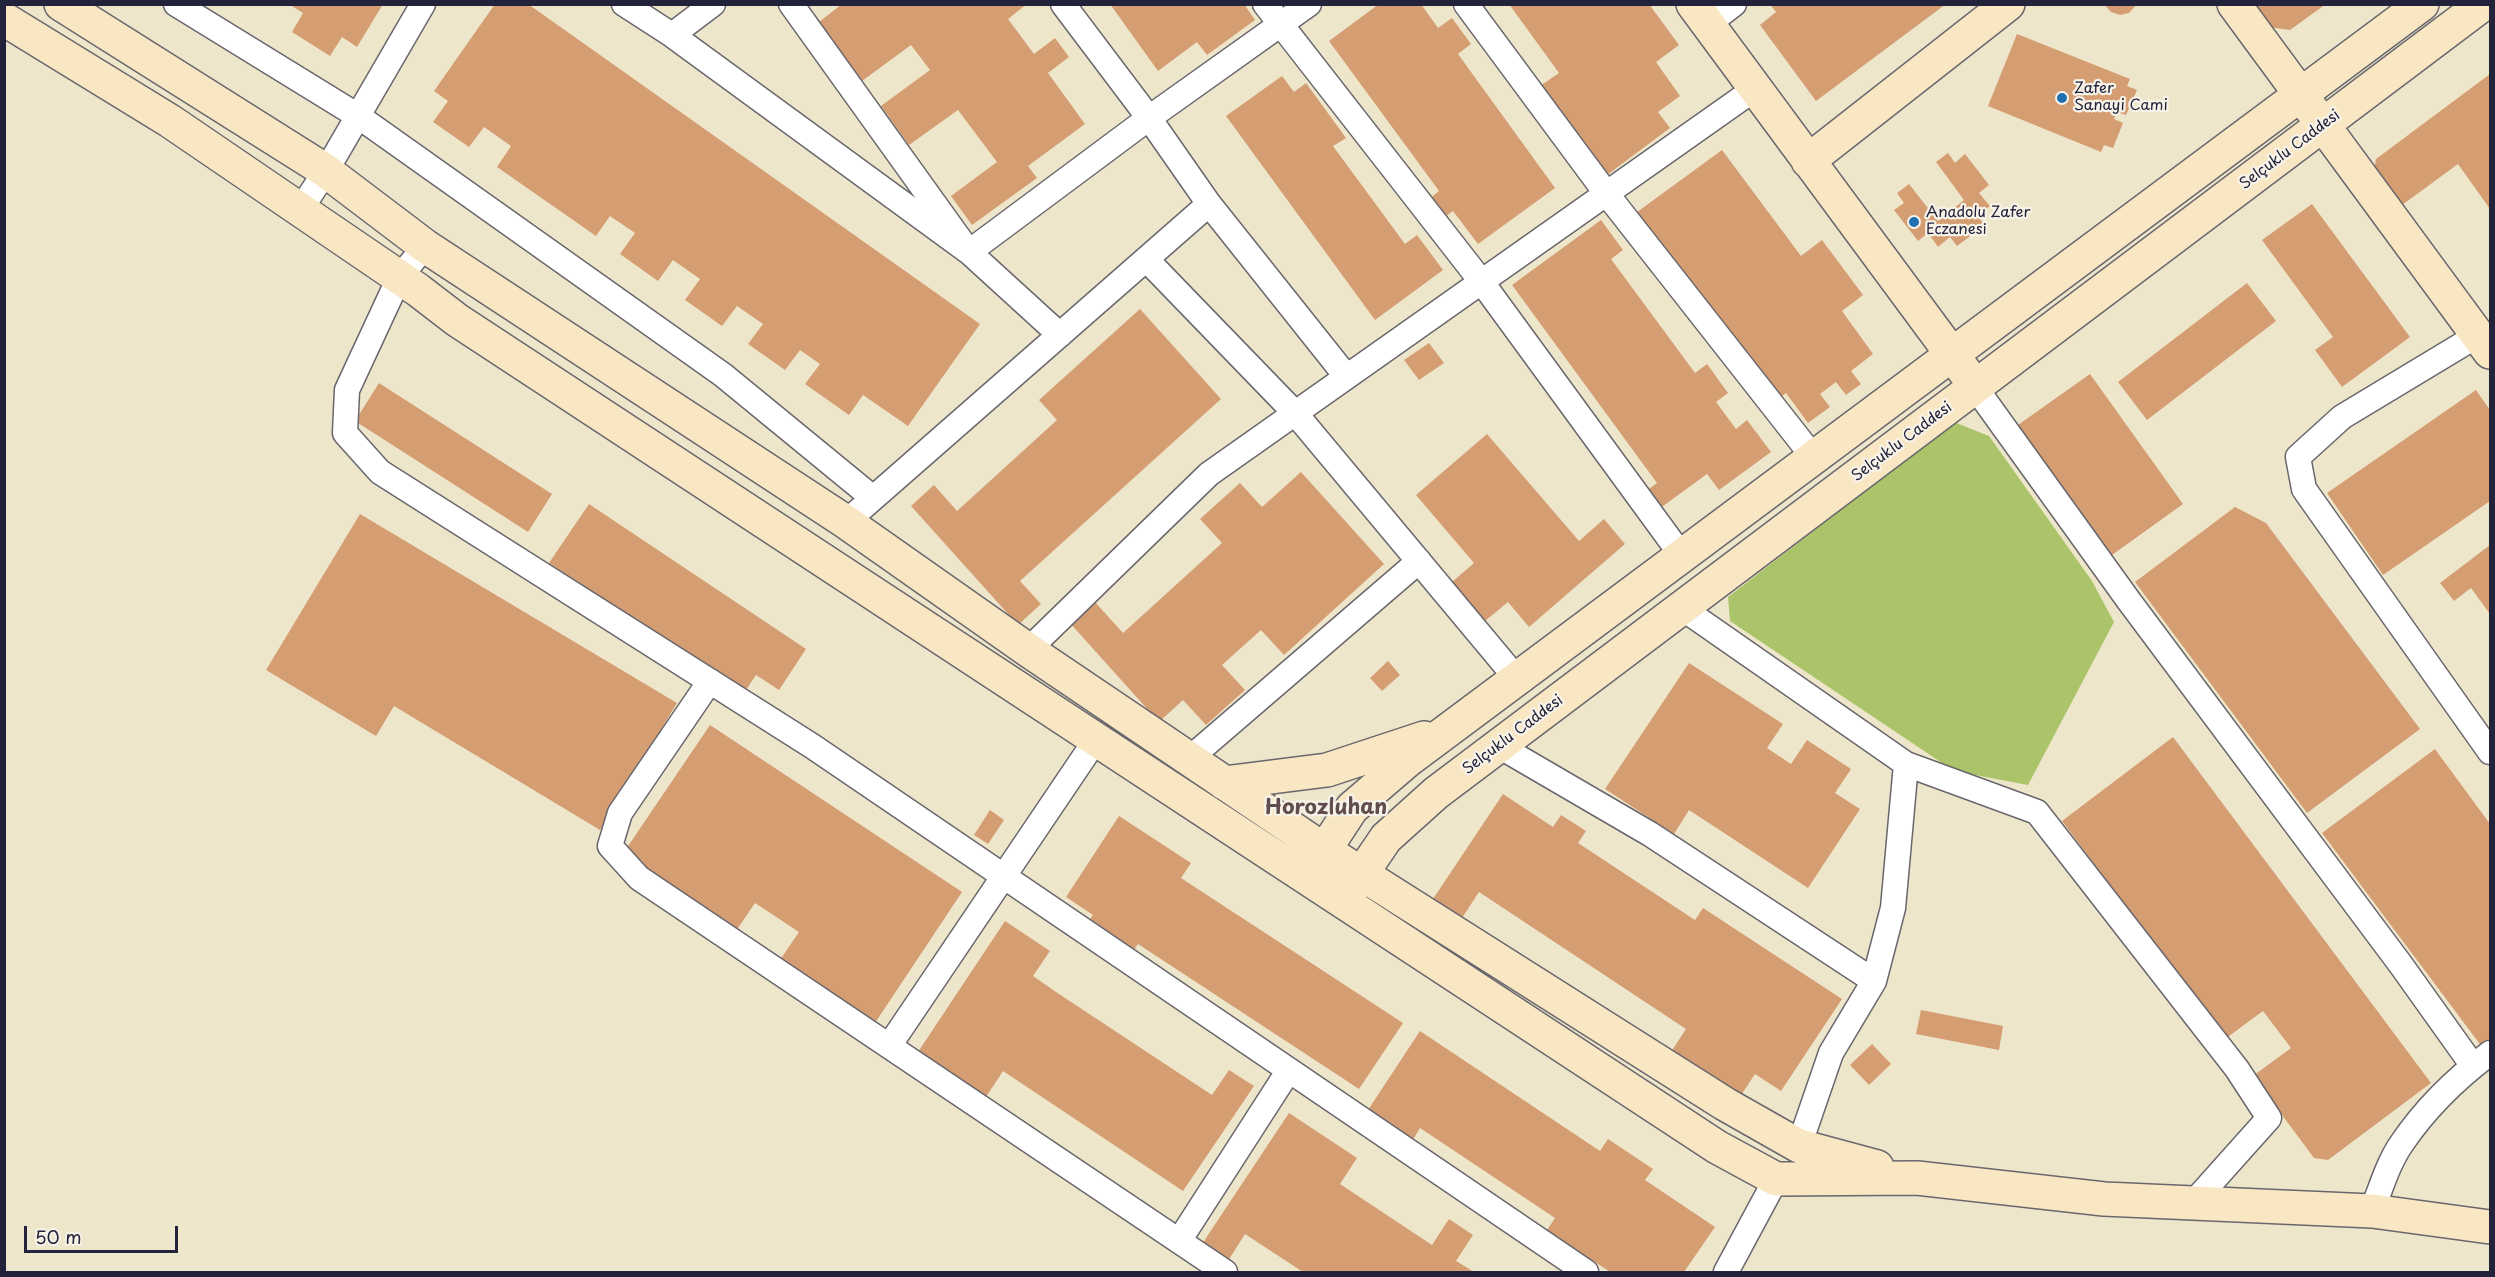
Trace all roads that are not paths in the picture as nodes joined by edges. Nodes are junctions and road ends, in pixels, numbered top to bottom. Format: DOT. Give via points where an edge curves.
graph roads {
  1 [pos="62,4"];
  2 [pos="176,4"];
  3 [pos="423,4"];
  4 [pos="624,4"];
  5 [pos="713,4"];
  6 [pos="791,4"];
  7 [pos="1063,4"];
  8 [pos="1266,4"];
  9 [pos="1309,4"];
  10 [pos="1466,4"];
  11 [pos="1734,4"];
  12 [pos="2008,4"];
  13 [pos="2234,4"];
  14 [pos="2422,4"];
  15 [pos="2483,4"];
  16 [pos="1701,14"];
  17 [pos="4,19"];
  18 [pos="1281,25"];
  19 [pos="672,35"];
  20 [pos="1756,88"];
  21 [pos="2301,94"];
  22 [pos="358,116"];
  23 [pos="1149,118"];
  24 [pos="2324,124"];
  25 [pos="1808,161"];
  26 [pos="326,171"];
  27 [pos="1606,193"];
  28 [pos="1209,204"];
  29 [pos="300,210"];
  30 [pos="425,246"];
  31 [pos="969,252"];
  32 [pos="1146,259"];
  33 [pos="399,278"];
  34 [pos="1481,281"];
  35 [pos="1060,335"];
  36 [pos="2484,343"];
  37 [pos="1952,354"];
  38 [pos="1346,376"];
  39 [pos="1976,387"];
  40 [pos="1295,413"];
  41 [pos="1814,458"];
  42 [pos="873,498"];
  43 [pos="846,522"];
  44 [pos="1682,556"];
  45 [pos="1419,561"];
  46 [pos="1682,608"];
  47 [pos="1028,650"];
  48 [pos="1517,679"];
  49 [pos="710,681"];
  50 [pos="1449,730"];
  51 [pos="1095,741"];
  52 [pos="1499,746"];
  53 [pos="2490,752"];
  54 [pos="1189,759"];
  55 [pos="1906,764"];
  56 [pos="1224,783"];
  57 [pos="1324,850"];
  58 [pos="1361,873"];
  59 [pos="1003,876"];
  60 [pos="1306,878"];
  61 [pos="1343,902"];
  62 [pos="1874,981"];
  63 [pos="889,1046"];
  64 [pos="2482,1059"];
  65 [pos="1289,1071"];
  66 [pos="1800,1146"];
  67 [pos="1917,1178"];
  68 [pos="1776,1179"];
  69 [pos="2193,1203"];
  70 [pos="2372,1211"];
  71 [pos="2490,1227"];
  72 [pos="1179,1241"];
  73 [pos="1225,1272"];
  74 [pos="1586,1272"];
  75 [pos="1726,1272"];
  1 -- 26 [label="street"];
  2 -- 22 [label="street"];
  3 -- 22 [label="street"];
  4 -- 19 [label="street"];
  5 -- 19 [label="street"];
  6 -- 31 [label="street"];
  7 -- 23 [label="street"];
  8 -- 18 [label="street"];
  9 -- 18 [label="street"];
  10 -- 27 [label="street"];
  11 -- 16 [label="street"];
  12 -- 25 [label="street"];
  13 -- 21 [label="street"];
  14 -- 21 [label="street"];
  15 -- 24 [label="street, Selçuklu Caddesi"];
  16 -- 20 [label="street"];
  17 -- 29 [label="street" via="170,121"];
  18 -- 23 [label="street"];
  18 -- 34 [label="street"];
  19 -- 31 [label="street"];
  20 -- 25 [label="street"];
  20 -- 27 [label="street"];
  21 -- 24 [label="street"];
  21 -- 37 [label="street"];
  22 -- 26 [label="street"];
  22 -- 42 [label="street" via="723,375"];
  23 -- 28 [label="street"];
  23 -- 31 [label="street"];
  24 -- 36 [label="street"];
  24 -- 39 [label="street, Selçuklu Caddesi"];
  25 -- 37 [label="street"];
  26 -- 29 [label="street"];
  26 -- 30 [label="street"];
  27 -- 34 [label="street"];
  27 -- 41 [label="street"];
  28 -- 32 [label="street"];
  28 -- 38 [label="street"];
  29 -- 33 [label="street"];
  30 -- 33 [label="street"];
  30 -- 43 [label="street"];
  31 -- 35 [label="street"];
  32 -- 35 [label="street"];
  32 -- 40 [label="street"];
  33 -- 49 [label="street" via="347,390 345,433 380,472"];
  33 -- 51 [label="street" via="467,327"];
  34 -- 38 [label="street"];
  34 -- 44 [label="street"];
  35 -- 42 [label="street"];
  36 -- 53 [label="street" via="2342,417 2298,457 2304,489"];
  37 -- 39 [label="street"];
  37 -- 41 [label="street"];
  38 -- 40 [label="street"];
  39 -- 46 [label="street, Selçuklu Caddesi"];
  39 -- 64 [label="street" via="2129,602 2401,965"];
  40 -- 45 [label="street"];
  40 -- 47 [label="street" via="1209,474"];
  41 -- 44 [label="street"];
  42 -- 43 [label="street"];
  43 -- 47 [label="street"];
  44 -- 48 [label="street"];
  45 -- 48 [label="street"];
  45 -- 54 [label="street"];
  46 -- 52 [label="street, Selçuklu Caddesi"];
  46 -- 55 [label="street"];
  47 -- 54 [label="street"];
  48 -- 50 [label="street"];
  49 -- 59 [label="street"];
  49 -- 63 [label="street" via="620,813 610,846 639,878"];
  50 -- 56 [label="street" via="1328,770"];
  50 -- 57 [label="street" via="1352,808"];
  51 -- 59 [label="street"];
  51 -- 60 [label="street"];
  52 -- 58 [label="street, Selçuklu Caddesi" via="1436,793 1386,838"];
  52 -- 62 [label="street" via="1650,834"];
  54 -- 56 [label="street"];
  55 -- 62 [label="street" via="1893,908"];
  55 -- 69 [label="street" via="2037,812 2269,1118"];
  56 -- 57 [label="street"];
  57 -- 58 [label="street"];
  57 -- 60 [label="street"];
  58 -- 61 [label="street, Selçuklu Caddesi"];
  58 -- 66 [label="street" via="1725,1104"];
  59 -- 63 [label="street"];
  59 -- 65 [label="street"];
  60 -- 61 [label="street"];
  61 -- 68 [label="street" via="1717,1148"];
  62 -- 66 [label="street" via="1832,1053"];
  63 -- 72 [label="street"];
  64 -- 70 [label="street" via="2424,1116 2402,1144"];
  65 -- 72 [label="street"];
  65 -- 74 [label="street"];
  66 -- 67 [label="street"];
  67 -- 68 [label="street"];
  67 -- 69 [label="street" via="2104,1199"];
  68 -- 75 [label="street"];
  69 -- 70 [label="street"];
  70 -- 71 [label="street"];
  72 -- 73 [label="street"];
}
